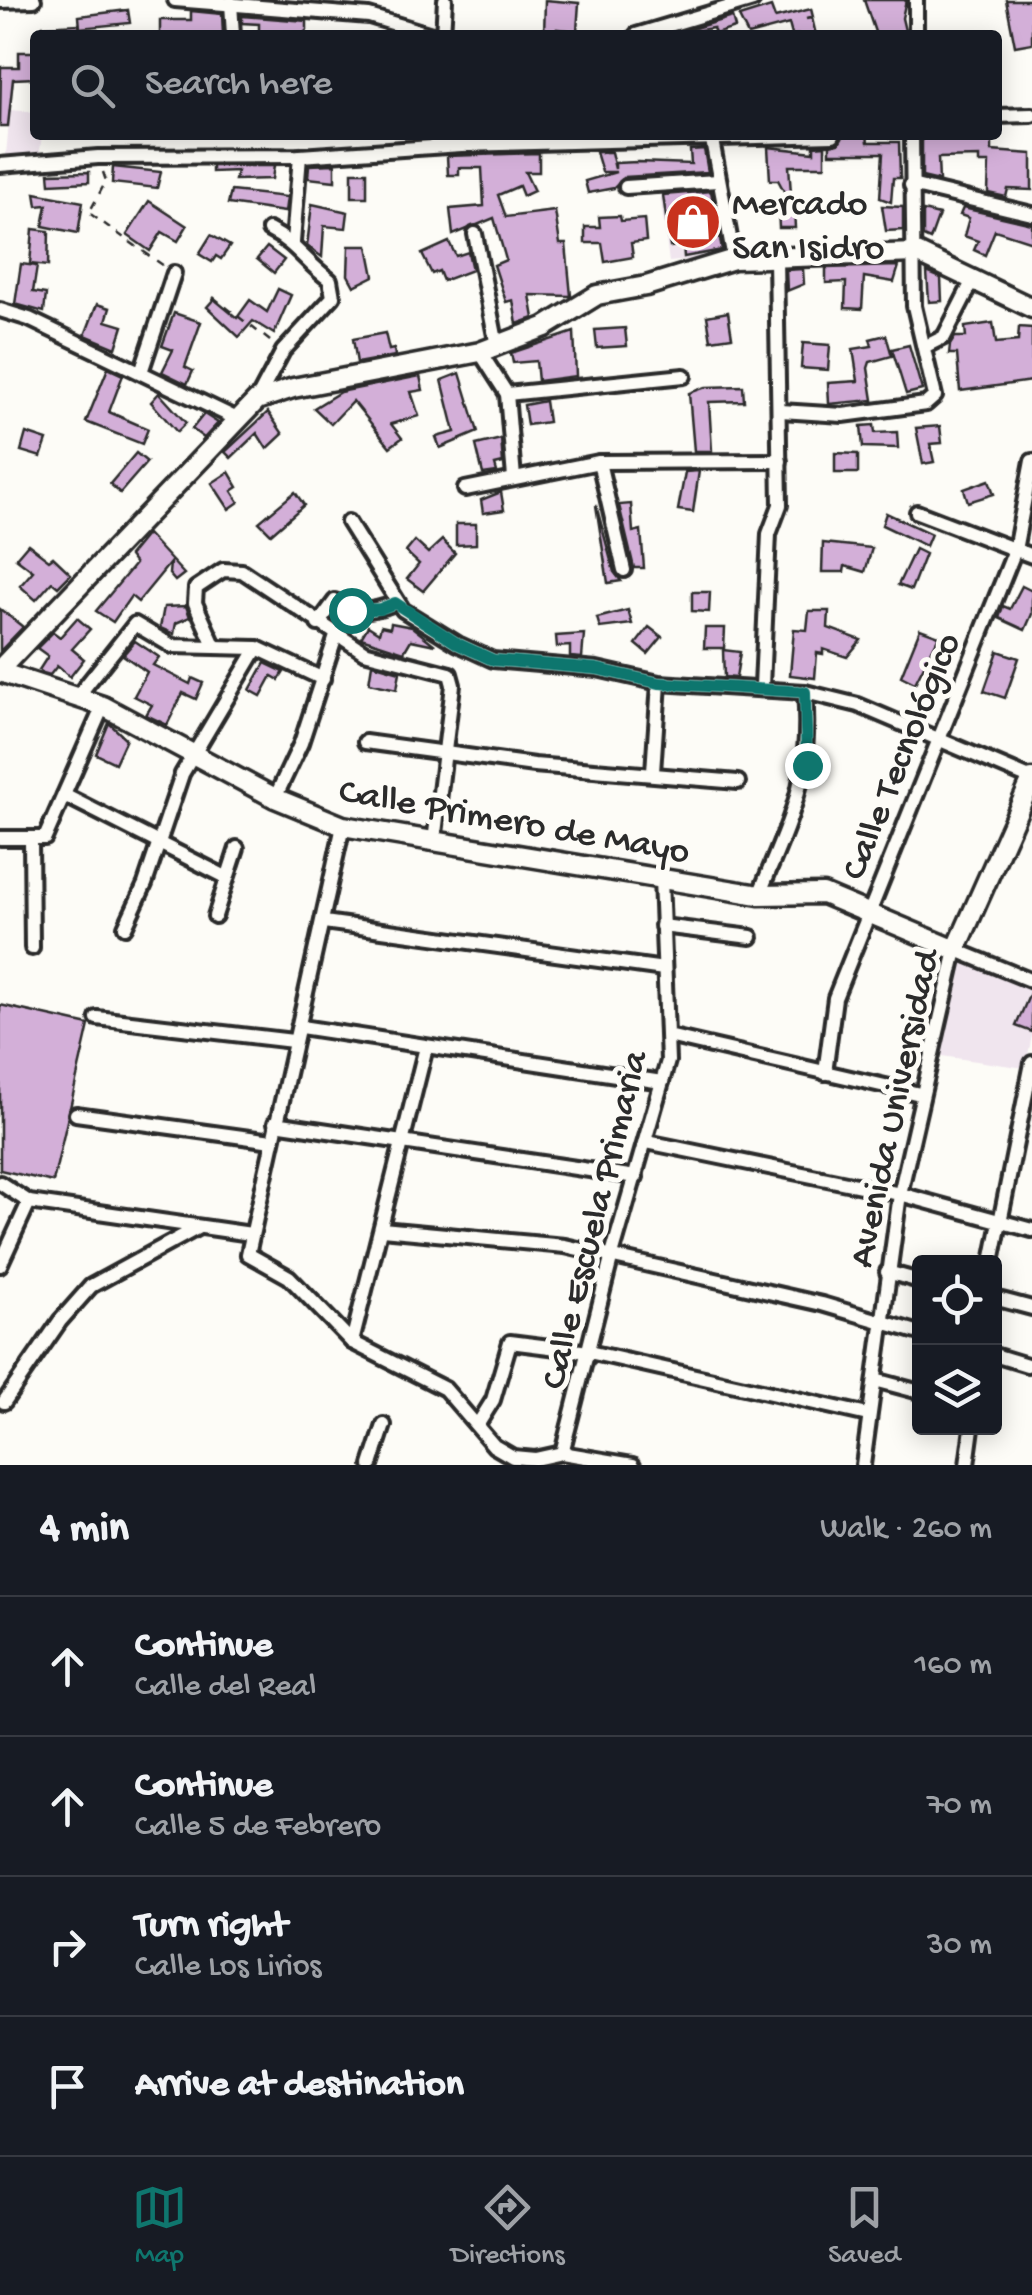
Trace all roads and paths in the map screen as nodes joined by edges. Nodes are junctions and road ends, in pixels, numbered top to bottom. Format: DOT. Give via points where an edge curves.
graph roads {
  1 [pos="34,0"];
  2 [pos="175,0"];
  3 [pos="445,0"];
  4 [pos="753,0"];
  5 [pos="916,0"];
  6 [pos="0,1"];
  7 [pos="231,3"];
  8 [pos="233,30"];
  9 [pos="415,30"];
  10 [pos="443,30"];
  11 [pos="650,30"];
  12 [pos="916,30"];
  13 [pos="1032,115"];
  14 [pos="1002,116"];
  15 [pos="237,140"];
  16 [pos="464,140"];
  17 [pos="712,140"];
  18 [pos="912,140"];
  19 [pos="237,153"];
  20 [pos="98,156"];
  21 [pos="300,156"];
  22 [pos="0,165"];
  23 [pos="717,181"];
  24 [pos="910,184"];
  25 [pos="626,187"];
  26 [pos="1032,214"];
  27 [pos="268,230"];
  28 [pos="475,234"];
  29 [pos="294,242"];
  30 [pos="917,253"];
  31 [pos="776,258"];
  32 [pos="734,259"];
  33 [pos="174,274"];
  34 [pos="974,278"];
  35 [pos="213,297"];
  36 [pos="1032,308"];
  37 [pos="0,310"];
  38 [pos="924,347"];
  39 [pos="489,349"];
  40 [pos="283,352"];
  41 [pos="141,372"];
  42 [pos="684,376"];
  43 [pos="507,394"];
  44 [pos="257,400"];
  45 [pos="780,411"];
  46 [pos="239,420"];
  47 [pos="780,461"];
  48 [pos="1032,461"];
  49 [pos="598,462"];
  50 [pos="514,478"];
  51 [pos="465,489"];
  52 [pos="917,512"];
  53 [pos="348,522"];
  54 [pos="1015,550"];
  55 [pos="1032,556"];
  56 [pos="624,570"];
  57 [pos="395,603"];
  58 [pos="318,624"];
  59 [pos="336,636"];
  60 [pos="214,645"];
  61 [pos="257,648"];
  62 [pos="0,670"];
  63 [pos="323,679"];
  64 [pos="659,683"];
  65 [pos="762,686"];
  66 [pos="805,692"];
  67 [pos="76,697"];
  68 [pos="103,706"];
  69 [pos="936,738"];
  70 [pos="364,742"];
  71 [pos="194,753"];
  72 [pos="447,755"];
  73 [pos="653,772"];
  74 [pos="1032,779"];
  75 [pos="738,782"];
  76 [pos="64,794"];
  77 [pos="275,798"];
  78 [pos="343,826"];
  79 [pos="0,838"];
  80 [pos="38,838"];
  81 [pos="158,842"];
  82 [pos="434,842"];
  83 [pos="237,848"];
  84 [pos="226,878"];
  85 [pos="661,878"];
  86 [pos="759,895"];
  87 [pos="868,912"];
  88 [pos="215,916"];
  89 [pos="324,922"];
  90 [pos="662,926"];
  91 [pos="125,927"];
  92 [pos="752,937"];
  93 [pos="32,948"];
  94 [pos="956,950"];
  95 [pos="664,969"];
  96 [pos="1032,981"];
  97 [pos="97,1018"];
  98 [pos="300,1027"];
  99 [pos="668,1036"];
  100 [pos="292,1040"];
  101 [pos="426,1047"];
  102 [pos="1032,1064"];
  103 [pos="826,1073"];
  104 [pos="662,1082"];
  105 [pos="920,1094"];
  106 [pos="1028,1100"];
  107 [pos="76,1114"];
  108 [pos="275,1123"];
  109 [pos="272,1141"];
  110 [pos="648,1142"];
  111 [pos="405,1145"];
  112 [pos="636,1177"];
  113 [pos="0,1184"];
  114 [pos="900,1194"];
  115 [pos="29,1202"];
  116 [pos="1002,1220"];
  117 [pos="199,1227"];
  118 [pos="382,1229"];
  119 [pos="1032,1230"];
  120 [pos="251,1234"];
  121 [pos="994,1255"];
  122 [pos="612,1256"];
  123 [pos="0,1264"];
  124 [pos="887,1272"];
  125 [pos="912,1279"];
  126 [pos="1002,1300"];
  127 [pos="1032,1308"];
  128 [pos="881,1322"];
  129 [pos="912,1331"];
  130 [pos="352,1342"];
  131 [pos="589,1352"];
  132 [pos="1002,1357"];
  133 [pos="1027,1365"];
  134 [pos="874,1380"];
  135 [pos="912,1390"];
  136 [pos="4,1402"];
  137 [pos="868,1415"];
  138 [pos="478,1424"];
  139 [pos="384,1426"];
  140 [pos="971,1435"];
  141 [pos="562,1453"];
  142 [pos="371,1465"];
  143 [pos="633,1465"];
  144 [pos="863,1465"];
  145 [pos="967,1465"];
  1 -- 6 [label="street"];
  2 -- 7 [label="street"];
  3 -- 10 [label="street"];
  4 -- 11 [label="street"];
  5 -- 12 [label="street"];
  7 -- 8 [label="street"];
  7 -- 9 [label="street" via="369,16"];
  13 -- 14 [label="street"];
  15 -- 19 [label="street"];
  16 -- 17 [label="street"];
  16 -- 21 [label="street"];
  17 -- 23 [label="street"];
  18 -- 24 [label="street"];
  19 -- 20 [label="street"];
  19 -- 21 [label="street"];
  20 -- 22 [label="street"];
  20 -- 33 [label="path" via="106,181 89,213"];
  21 -- 29 [label="street"];
  23 -- 25 [label="street"];
  23 -- 32 [label="street"];
  24 -- 26 [label="street"];
  24 -- 30 [label="street"];
  27 -- 29 [label="street"];
  28 -- 39 [label="street"];
  29 -- 40 [label="street" via="306,263 330,280 333,297"];
  30 -- 31 [label="street"];
  30 -- 34 [label="street"];
  30 -- 38 [label="street" via="914,306"];
  31 -- 32 [label="street"];
  31 -- 45 [label="street"];
  32 -- 39 [label="street" via="597,295 545,327"];
  33 -- 41 [label="street"];
  34 -- 36 [label="street"];
  34 -- 38 [label="street" via="944,338"];
  35 -- 40 [label="path"];
  37 -- 41 [label="street"];
  38 -- 45 [label="street" via="935,396 926,404 843,416"];
  39 -- 43 [label="street"];
  39 -- 44 [label="street"];
  40 -- 44 [label="street"];
  41 -- 46 [label="street"];
  42 -- 43 [label="street"];
  43 -- 50 [label="street"];
  44 -- 46 [label="street"];
  45 -- 47 [label="street"];
  46 -- 62 [label="street"];
  47 -- 49 [label="street"];
  47 -- 65 [label="street" via="780,505 765,578"];
  48 -- 54 [label="street, Calle Tecnológico"];
  49 -- 50 [label="street"];
  49 -- 56 [label="street"];
  50 -- 51 [label="street"];
  52 -- 54 [label="street"];
  53 -- 57 [label="street"];
  54 -- 55 [label="street"];
  54 -- 69 [label="street, Calle Tecnológico"];
  57 -- 58 [label="street" via="366,611 336,601"];
  57 -- 64 [label="street" via="493,660 597,669"];
  58 -- 59 [label="street"];
  58 -- 60 [label="street" via="242,570 222,570 196,588 194,603"];
  59 -- 63 [label="street"];
  59 -- 72 [label="street" via="364,652 450,674"];
  60 -- 61 [label="street"];
  60 -- 67 [label="street" via="172,646 135,624"];
  61 -- 63 [label="street"];
  61 -- 71 [label="street"];
  62 -- 67 [label="street, Calle Primero de Mayo"];
  63 -- 77 [label="street"];
  64 -- 65 [label="street"];
  64 -- 73 [label="street"];
  65 -- 66 [label="street"];
  66 -- 69 [label="street" via="858,705"];
  66 -- 86 [label="street" via="802,791"];
  67 -- 68 [label="street, Calle Primero de Mayo"];
  68 -- 71 [label="street, Calle Primero de Mayo"];
  68 -- 76 [label="street"];
  69 -- 74 [label="street"];
  69 -- 87 [label="street, Calle Tecnológico"];
  70 -- 72 [label="street"];
  71 -- 77 [label="street, Calle Primero de Mayo"];
  71 -- 81 [label="street"];
  72 -- 73 [label="street"];
  72 -- 82 [label="street"];
  73 -- 75 [label="street"];
  74 -- 94 [label="street, Avenida Universidad"];
  76 -- 80 [label="street"];
  76 -- 81 [label="street"];
  77 -- 78 [label="street, Calle Primero de Mayo"];
  78 -- 82 [label="street, Calle Primero de Mayo"];
  78 -- 89 [label="street"];
  79 -- 80 [label="street"];
  80 -- 93 [label="street"];
  81 -- 84 [label="street"];
  81 -- 91 [label="street"];
  82 -- 85 [label="street, Calle Primero de Mayo"];
  83 -- 84 [label="street"];
  84 -- 88 [label="street"];
  85 -- 86 [label="street, Calle Primero de Mayo"];
  85 -- 90 [label="street, Calle Escuela Primaria"];
  86 -- 87 [label="street, Calle Primero de Mayo" via="823,894"];
  87 -- 94 [label="street, Calle Primero de Mayo"];
  87 -- 103 [label="street, Calle Tecnológico" via="834,998"];
  89 -- 95 [label="street"];
  89 -- 98 [label="street"];
  90 -- 92 [label="street"];
  90 -- 95 [label="street, Calle Escuela Primaria"];
  94 -- 96 [label="street, Calle Primero de Mayo"];
  94 -- 105 [label="street, Avenida Universidad"];
  95 -- 99 [label="street, Calle Escuela Primaria"];
  97 -- 100 [label="street"];
  98 -- 100 [label="street"];
  98 -- 101 [label="street"];
  99 -- 103 [label="street"];
  99 -- 104 [label="street, Calle Escuela Primaria"];
  100 -- 108 [label="street"];
  101 -- 104 [label="street"];
  101 -- 111 [label="street"];
  102 -- 106 [label="street"];
  103 -- 105 [label="street"];
  104 -- 110 [label="street, Calle Escuela Primaria"];
  105 -- 114 [label="street, Avenida Universidad"];
  106 -- 116 [label="street"];
  107 -- 109 [label="street"];
  108 -- 109 [label="street"];
  108 -- 111 [label="street"];
  109 -- 120 [label="street"];
  110 -- 112 [label="street, Calle Escuela Primaria"];
  110 -- 114 [label="street"];
  111 -- 112 [label="street"];
  111 -- 118 [label="street"];
  112 -- 122 [label="street, Calle Escuela Primaria"];
  113 -- 115 [label="street"];
  114 -- 116 [label="street"];
  114 -- 124 [label="street, Avenida Universidad"];
  115 -- 117 [label="street"];
  115 -- 123 [label="street"];
  116 -- 119 [label="street"];
  116 -- 121 [label="street"];
  117 -- 120 [label="street"];
  117 -- 136 [label="street" via="91,1286"];
  118 -- 122 [label="street"];
  118 -- 130 [label="street"];
  120 -- 130 [label="street" via="248,1254 289,1277"];
  122 -- 128 [label="street"];
  122 -- 131 [label="street, Calle Escuela Primaria"];
  124 -- 125 [label="street"];
  124 -- 128 [label="street, Avenida Universidad"];
  126 -- 127 [label="street"];
  128 -- 129 [label="street"];
  128 -- 134 [label="street, Avenida Universidad"];
  130 -- 138 [label="street" via="445,1389"];
  131 -- 137 [label="street"];
  131 -- 138 [label="street" via="510,1342"];
  131 -- 141 [label="street, Calle Escuela Primaria"];
  132 -- 133 [label="street"];
  134 -- 135 [label="street"];
  134 -- 137 [label="street, Avenida Universidad"];
  137 -- 144 [label="street, Avenida Universidad"];
  138 -- 141 [label="street" via="494,1446 513,1457"];
  139 -- 142 [label="street"];
  140 -- 145 [label="street"];
  141 -- 143 [label="street"];
}
